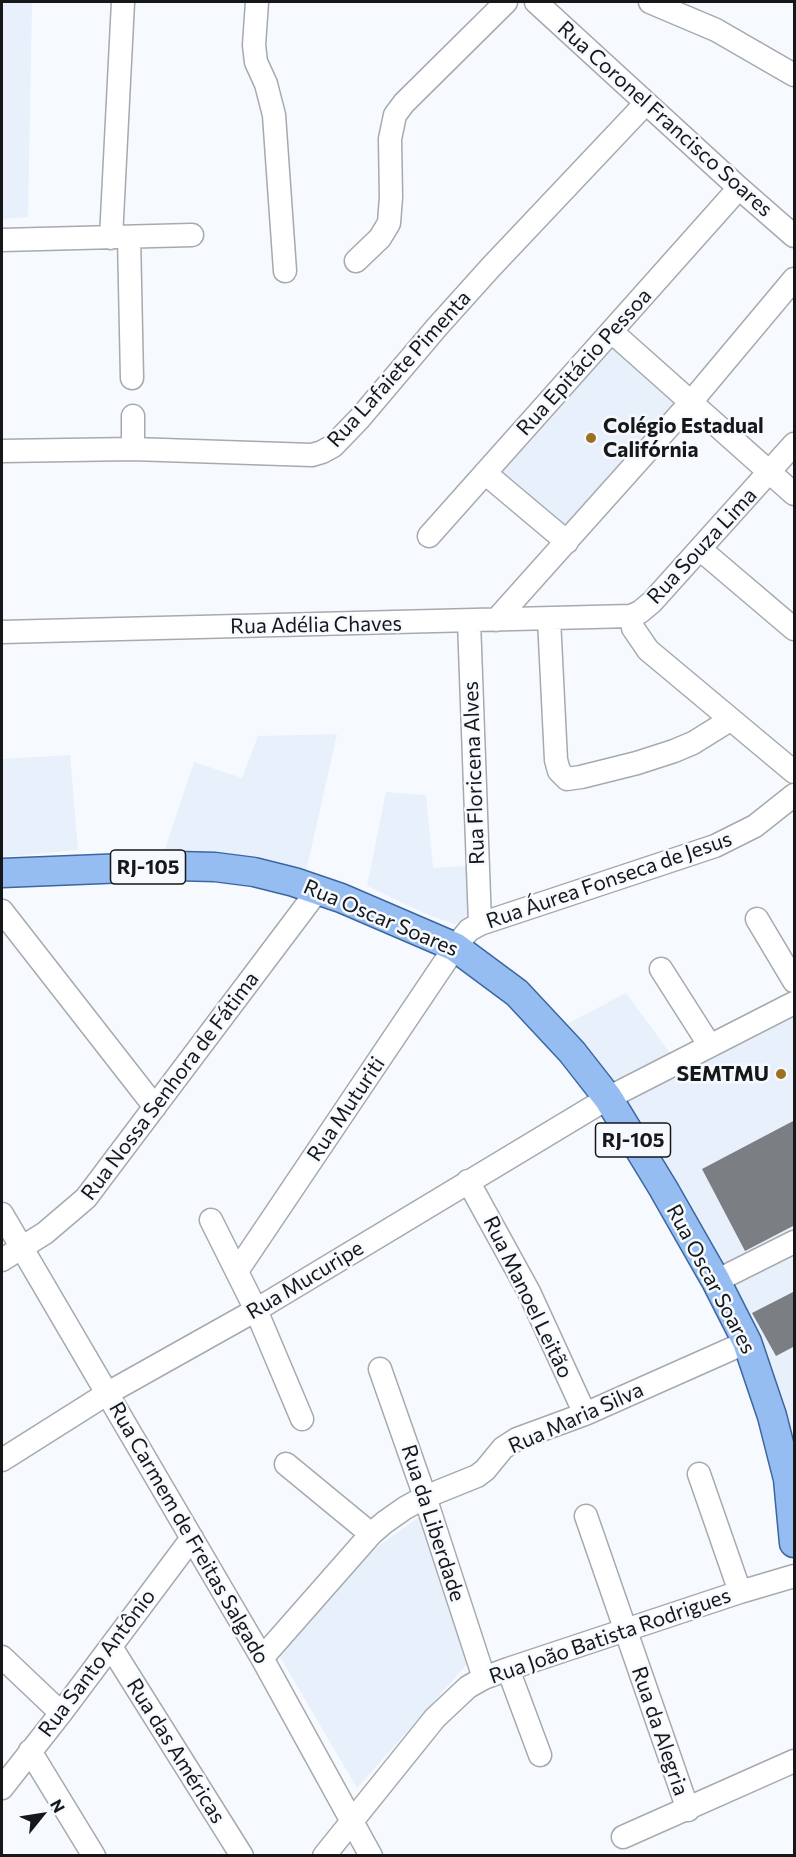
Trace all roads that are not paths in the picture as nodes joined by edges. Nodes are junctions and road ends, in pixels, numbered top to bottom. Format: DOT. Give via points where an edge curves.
graph roads {
  1 [pos="123,2"];
  2 [pos="257,2"];
  3 [pos="506,2"];
  4 [pos="536,2"];
  5 [pos="559,2"];
  6 [pos="650,2"];
  7 [pos="562,24"];
  8 [pos="795,75"];
  9 [pos="646,103"];
  10 [pos="739,188"];
  11 [pos="192,235"];
  12 [pos="795,236"];
  13 [pos="120,238"];
  14 [pos="2,240"];
  15 [pos="356,261"];
  16 [pos="285,271"];
  17 [pos="795,279"];
  18 [pos="612,332"];
  19 [pos="132,378"];
  20 [pos="691,402"];
  21 [pos="133,416"];
  22 [pos="795,444"];
  23 [pos="134,449"];
  24 [pos="2,451"];
  25 [pos="770,472"];
  26 [pos="485,473"];
  27 [pos="795,494"];
  28 [pos="429,536"];
  29 [pos="567,542"];
  30 [pos="701,550"];
  31 [pos="631,616"];
  32 [pos="549,619"];
  33 [pos="496,620"];
  34 [pos="470,621"];
  35 [pos="795,629"];
  36 [pos="2,632"];
  37 [pos="730,720"];
  38 [pos="795,772"];
  39 [pos="795,795"];
  40 [pos="2,873"];
  41 [pos="318,890"];
  42 [pos="2,911"];
  43 [pos="757,919"];
  44 [pos="480,924"];
  45 [pos="455,947"];
  46 [pos="661,969"];
  47 [pos="795,981"];
  48 [pos="795,1003"];
  49 [pos="710,1046"];
  50 [pos="608,1098"];
  51 [pos="155,1107"];
  52 [pos="468,1181"];
  53 [pos="2,1214"];
  54 [pos="211,1220"];
  55 [pos="795,1242"];
  56 [pos="22,1247"];
  57 [pos="2,1260"];
  58 [pos="237,1271"];
  59 [pos="716,1281"];
  60 [pos="256,1310"];
  61 [pos="747,1342"];
  62 [pos="380,1369"];
  63 [pos="108,1393"];
  64 [pos="585,1414"];
  65 [pos="302,1419"];
  66 [pos="2,1460"];
  67 [pos="286,1464"];
  68 [pos="699,1474"];
  69 [pos="791,1477"];
  70 [pos="425,1497"];
  71 [pos="586,1516"];
  72 [pos="371,1534"];
  73 [pos="192,1538"];
  74 [pos="795,1543"];
  75 [pos="795,1576"];
  76 [pos="740,1592"];
  77 [pos="625,1631"];
  78 [pos="111,1647"];
  79 [pos="2,1657"];
  80 [pos="262,1658"];
  81 [pos="508,1669"];
  82 [pos="484,1678"];
  83 [pos="61,1713"];
  84 [pos="30,1751"];
  85 [pos="540,1755"];
  86 [pos="795,1761"];
  87 [pos="2,1788"];
  88 [pos="687,1810"];
  89 [pos="353,1821"];
  90 [pos="623,1837"];
  91 [pos="94,1856"];
  92 [pos="242,1856"];
  93 [pos="324,1856"];
  94 [pos="371,1856"];
  1 -- 13 [label="street"];
  2 -- 16 [label="street" via="254,45 274,115"];
  3 -- 15 [label="street" via="395,116 390,139 389,223 380,238"];
  4 -- 7 [label="street, Rua Coronel Francisco Soares"];
  5 -- 7 [label="street"];
  6 -- 8 [label="street" via="716,30"];
  7 -- 9 [label="street, Rua Coronel Francisco Soares"];
  9 -- 10 [label="street, Rua Coronel Francisco Soares"];
  9 -- 23 [label="street, Rua Lafaiete Pimenta" via="491,267 333,446 312,455"];
  10 -- 12 [label="street, Rua Coronel Francisco Soares"];
  10 -- 18 [label="street, Rua Epitácio Pessoa"];
  11 -- 13 [label="street"];
  13 -- 14 [label="street"];
  13 -- 19 [label="street"];
  17 -- 20 [label="street"];
  18 -- 20 [label="street"];
  18 -- 26 [label="street, Rua Epitácio Pessoa"];
  20 -- 25 [label="street"];
  20 -- 29 [label="street"];
  21 -- 23 [label="street"];
  22 -- 25 [label="street, Rua Souza Lima"];
  23 -- 24 [label="street, Rua Lafaiete Pimenta"];
  25 -- 27 [label="street"];
  25 -- 30 [label="street, Rua Souza Lima"];
  26 -- 28 [label="street, Rua Epitácio Pessoa"];
  26 -- 29 [label="street"];
  29 -- 33 [label="street"];
  30 -- 31 [label="street, Rua Souza Lima" via="652,602"];
  30 -- 35 [label="street"];
  31 -- 32 [label="street, Rua Adélia Chaves"];
  31 -- 37 [label="street" via="633,628 648,651"];
  32 -- 33 [label="street, Rua Adélia Chaves"];
  32 -- 37 [label="street" via="556,760 567,779 674,751"];
  33 -- 34 [label="street, Rua Adélia Chaves"];
  34 -- 36 [label="street, Rua Adélia Chaves"];
  34 -- 44 [label="street, Rua Floricena Alves"];
  37 -- 38 [label="street"];
  39 -- 44 [label="street, Rua Áurea Fonseca de Jesus" via="755,826 716,846"];
  40 -- 41 [label="main road, Rua Oscar Soares / RJ-105" via="215,867 254,872"];
  41 -- 45 [label="main road, Rua Oscar Soares / RJ-105"];
  41 -- 51 [label="street, Rua Nossa Senhora de Fátima"];
  42 -- 51 [label="street"];
  43 -- 47 [label="street"];
  44 -- 45 [label="street, Rua Áurea Fonseca de Jesus" via="469,930"];
  45 -- 50 [label="main road, Rua Oscar Soares / RJ-105" via="517,993"];
  45 -- 58 [label="street, Rua Muturiti"];
  46 -- 49 [label="street"];
  48 -- 49 [label="street, Rua Mucuripe"];
  49 -- 50 [label="street, Rua Mucuripe"];
  50 -- 52 [label="street, Rua Mucuripe"];
  50 -- 59 [label="main road, Rua Oscar Soares / RJ-105"];
  51 -- 56 [label="street, Rua Nossa Senhora de Fátima" via="86,1198 64,1219"];
  52 -- 60 [label="street, Rua Mucuripe"];
  52 -- 64 [label="street, Rua Manoel Leitão" via="529,1292"];
  53 -- 56 [label="street, Rua Carmem de Freitas Salgado"];
  54 -- 58 [label="street"];
  55 -- 59 [label="street"];
  56 -- 57 [label="street, Rua Nossa Senhora de Fátima"];
  56 -- 63 [label="street, Rua Carmem de Freitas Salgado"];
  58 -- 60 [label="street"];
  59 -- 61 [label="main road, Rua Oscar Soares / RJ-105"];
  60 -- 63 [label="street, Rua Mucuripe"];
  60 -- 65 [label="street"];
  61 -- 64 [label="street, Rua Maria Silva"];
  61 -- 69 [label="main road, Rua Oscar Soares / RJ-105"];
  62 -- 70 [label="street, Rua da Liberdade"];
  63 -- 66 [label="street, Rua Mucuripe"];
  63 -- 73 [label="street, Rua Carmem de Freitas Salgado"];
  64 -- 70 [label="street, Rua Maria Silva" via="510,1443 477,1476"];
  67 -- 72 [label="street"];
  68 -- 76 [label="street"];
  69 -- 74 [label="main road, Rua Oscar Soares / RJ-105"];
  70 -- 72 [label="street, Rua Maria Silva"];
  70 -- 82 [label="street, Rua da Liberdade"];
  71 -- 77 [label="street, Rua da Alegria"];
  72 -- 80 [label="street, Rua Maria Silva"];
  73 -- 78 [label="street, Rua Santo Antônio"];
  73 -- 80 [label="street, Rua Carmem de Freitas Salgado"];
  75 -- 76 [label="street, Rua João Batista Rodrigues"];
  76 -- 77 [label="street, Rua João Batista Rodrigues"];
  77 -- 81 [label="street, Rua João Batista Rodrigues"];
  77 -- 88 [label="street, Rua da Alegria"];
  78 -- 83 [label="street, Rua Santo Antônio"];
  78 -- 92 [label="street, Rua das Américas"];
  79 -- 83 [label="street"];
  80 -- 89 [label="street, Rua Carmem de Freitas Salgado"];
  81 -- 82 [label="street, Rua João Batista Rodrigues"];
  81 -- 85 [label="street"];
  82 -- 89 [label="street, Rua João Batista Rodrigues" via="468,1687 435,1718"];
  83 -- 84 [label="street, Rua Santo Antônio"];
  84 -- 87 [label="street, Rua Santo Antônio"];
  84 -- 91 [label="street"];
  86 -- 88 [label="street"];
  88 -- 90 [label="street"];
  89 -- 93 [label="street, Rua João Batista Rodrigues"];
  89 -- 94 [label="street, Rua Carmem de Freitas Salgado"];
}
